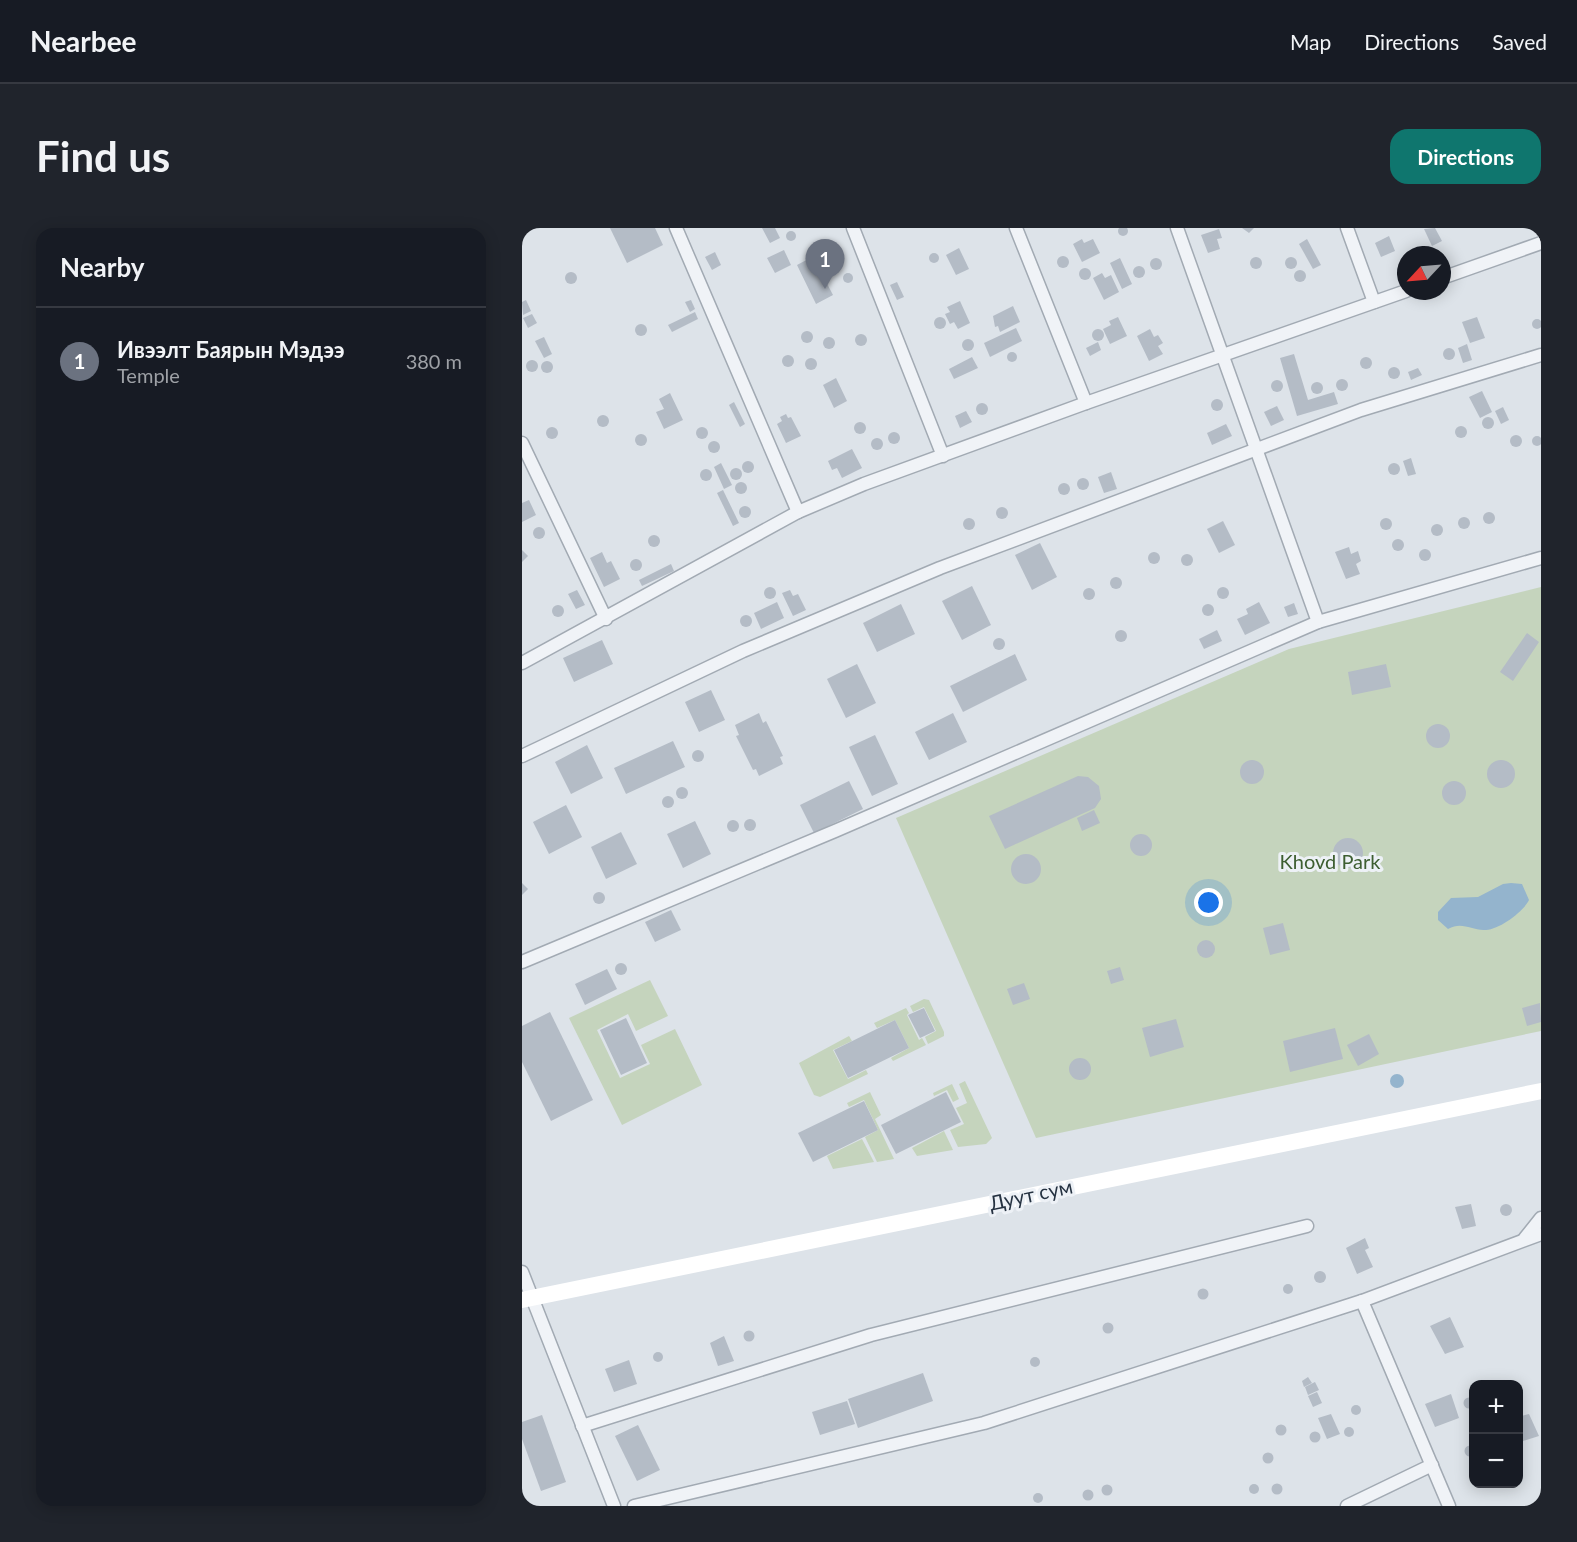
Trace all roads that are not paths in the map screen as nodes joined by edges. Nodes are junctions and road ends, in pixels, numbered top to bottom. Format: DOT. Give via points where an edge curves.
graph roads {
  1 [pos="676,228"];
  2 [pos="854,228"];
  3 [pos="1016,228"];
  4 [pos="1177,228"];
  5 [pos="1347,228"];
  6 [pos="1541,243"];
  7 [pos="1451,275"];
  8 [pos="1397,294"];
  9 [pos="1374,302"];
  10 [pos="1222,354"];
  11 [pos="1541,355"];
  12 [pos="1086,403"];
  13 [pos="522,443"];
  14 [pos="1258,450"];
  15 [pos="943,456"];
  16 [pos="798,512"];
  17 [pos="1541,558"];
  18 [pos="606,619"];
  19 [pos="1318,622"];
  20 [pos="522,663"];
  21 [pos="522,756"];
  22 [pos="522,962"];
  23 [pos="1541,1091"];
  24 [pos="1541,1218"];
  25 [pos="1307,1226"];
  26 [pos="1541,1234"];
  27 [pos="1523,1240"];
  28 [pos="522,1272"];
  29 [pos="527,1299"];
  30 [pos="1362,1301"];
  31 [pos="582,1426"];
  32 [pos="1432,1465"];
  33 [pos="614,1506"];
  34 [pos="634,1506"];
  35 [pos="1347,1506"];
  36 [pos="1449,1506"];
  1 -- 16 [label="street"];
  2 -- 15 [label="street"];
  3 -- 12 [label="street"];
  4 -- 10 [label="street"];
  5 -- 9 [label="street"];
  6 -- 7 [label="street"];
  8 -- 9 [label="street"];
  9 -- 10 [label="street"];
  10 -- 12 [label="street"];
  10 -- 14 [label="street"];
  11 -- 14 [label="street" via="1361,410"];
  12 -- 15 [label="street"];
  13 -- 18 [label="street"];
  14 -- 19 [label="street"];
  14 -- 21 [label="street" via="940,568 743,651"];
  15 -- 16 [label="street"];
  16 -- 18 [label="street"];
  17 -- 19 [label="street"];
  18 -- 20 [label="street"];
  19 -- 22 [label="street"];
  23 -- 29 [label="main road, Дуут сум"];
  24 -- 27 [label="street"];
  25 -- 31 [label="street" via="871,1335"];
  26 -- 27 [label="street"];
  27 -- 30 [label="street"];
  28 -- 29 [label="street"];
  29 -- 31 [label="street"];
  30 -- 32 [label="street"];
  30 -- 34 [label="street" via="984,1424"];
  31 -- 33 [label="street"];
  32 -- 35 [label="street"];
  32 -- 36 [label="street"];
}
